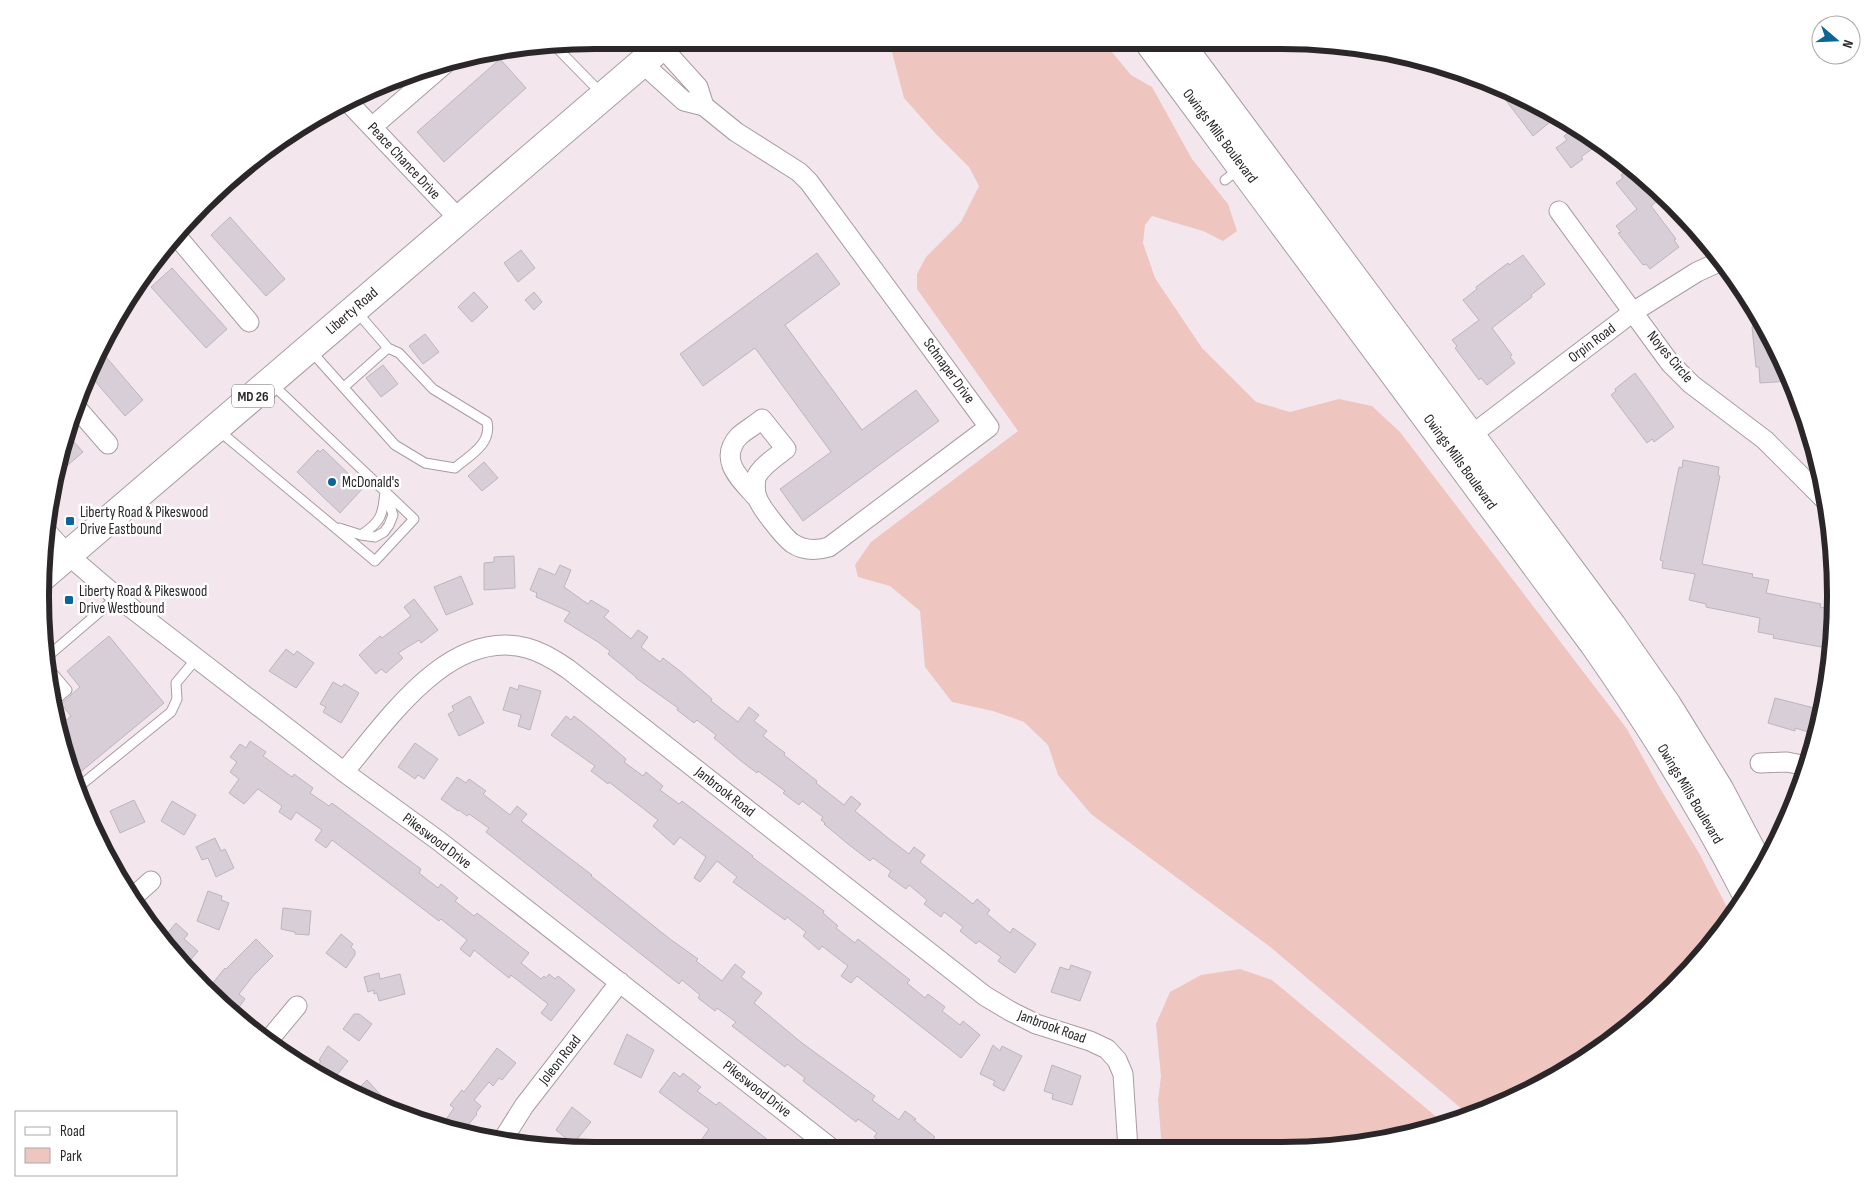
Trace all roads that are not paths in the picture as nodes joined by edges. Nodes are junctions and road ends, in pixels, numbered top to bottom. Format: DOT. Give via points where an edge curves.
graph roads {
  1 [pos="1155,49"];
  2 [pos="1184,49"];
  3 [pos="559,50"];
  4 [pos="655,51"];
  5 [pos="434,74"];
  6 [pos="604,95"];
  7 [pos="352,106"];
  8 [pos="704,106"];
  9 [pos="372,127"];
  10 [pos="1559,211"];
  11 [pos="459,219"];
  12 [pos="180,240"];
  13 [pos="1715,264"];
  14 [pos="354,309"];
  15 [pos="1633,312"];
  16 [pos="249,322"];
  17 [pos="309,348"];
  18 [pos="388,348"];
  19 [pos="270,382"];
  20 [pos="344,387"];
  21 [pos="80,413"];
  22 [pos="216,428"];
  23 [pos="1470,436"];
  24 [pos="108,444"];
  25 [pos="385,492"];
  26 [pos="1818,493"];
  27 [pos="757,498"];
  28 [pos="334,527"];
  29 [pos="52,537"];
  30 [pos="68,555"];
  31 [pos="50,570"];
  32 [pos="117,597"];
  33 [pos="52,653"];
  34 [pos="196,659"];
  35 [pos="54,676"];
  36 [pos="58,697"];
  37 [pos="1760,763"];
  38 [pos="1800,765"];
  39 [pos="344,772"];
  40 [pos="82,784"];
  41 [pos="1758,862"];
  42 [pos="151,881"];
  43 [pos="1743,887"];
  44 [pos="137,893"];
  45 [pos="620,982"];
  46 [pos="296,1006"];
  47 [pos="273,1036"];
  48 [pos="506,1135"];
  49 [pos="823,1142"];
  50 [pos="1128,1142"];
  1 -- 43 [label="main road, Owings Mills Boulevard" via="1234,173 1526,550 1619,680 1699,807"];
  2 -- 23 [label="main road, Owings Mills Boulevard"];
  3 -- 6 [label="lane"];
  4 -- 6 [label="main road, Liberty Road / MD 26"];
  4 -- 8 [label="street, Schnaper Drive" via="698,87"];
  4 -- 8 [label="street, Schnaper Drive" via="684,101"];
  5 -- 9 [label="street"];
  6 -- 11 [label="main road, Liberty Road / MD 26"];
  7 -- 9 [label="street, Peace Chance Drive"];
  8 -- 27 [label="street, Schnaper Drive" via="809,182 989,427 829,547 817,551 793,543"];
  9 -- 11 [label="street, Peace Chance Drive"];
  10 -- 15 [label="street, Noyes Circle"];
  11 -- 14 [label="main road, Liberty Road / MD 26"];
  12 -- 16 [label="street"];
  13 -- 15 [label="street, Orpin Road"];
  14 -- 17 [label="main road, Liberty Road / MD 26"];
  14 -- 18 [label="lane"];
  15 -- 23 [label="street, Orpin Road"];
  15 -- 26 [label="street, Noyes Circle" via="1670,363 1690,384 1765,440"];
  17 -- 19 [label="main road, Liberty Road / MD 26"];
  17 -- 20 [label="lane"];
  18 -- 20 [label="lane"];
  18 -- 20 [label="lane" via="399,353 433,390 487,422 486,441 455,468 424,463 395,445"];
  19 -- 22 [label="main road, Liberty Road / MD 26"];
  19 -- 25 [label="lane"];
  21 -- 24 [label="street"];
  22 -- 28 [label="lane"];
  22 -- 30 [label="main road, Liberty Road / MD 26"];
  23 -- 41 [label="main road, Owings Mills Boulevard" via="1668,705 1719,789"];
  25 -- 28 [label="lane" via="381,517 374,527 361,535"];
  25 -- 28 [label="lane" via="414,519 375,561"];
  29 -- 30 [label="street, Pikeswood Drive"];
  30 -- 31 [label="main road, Liberty Road / MD 26"];
  30 -- 32 [label="street, Pikeswood Drive"];
  32 -- 33 [label="lane"];
  32 -- 34 [label="street, Pikeswood Drive"];
  34 -- 39 [label="street, Pikeswood Drive"];
  34 -- 40 [label="lane" via="176,683 177,699 171,712"];
  35 -- 36 [label="lane" via="66,690"];
  37 -- 38 [label="street"];
  39 -- 45 [label="street, Pikeswood Drive" via="439,841"];
  39 -- 50 [label="street, Janbrook Road" via="401,704 447,663 466,652 505,645 547,655 985,996 1036,1024 1106,1049 1117,1060 1123,1074"];
  42 -- 44 [label="street"];
  45 -- 48 [label="street, Joleon Road" via="524,1106"];
  45 -- 49 [label="street, Pikeswood Drive"];
  46 -- 47 [label="street"];
}
